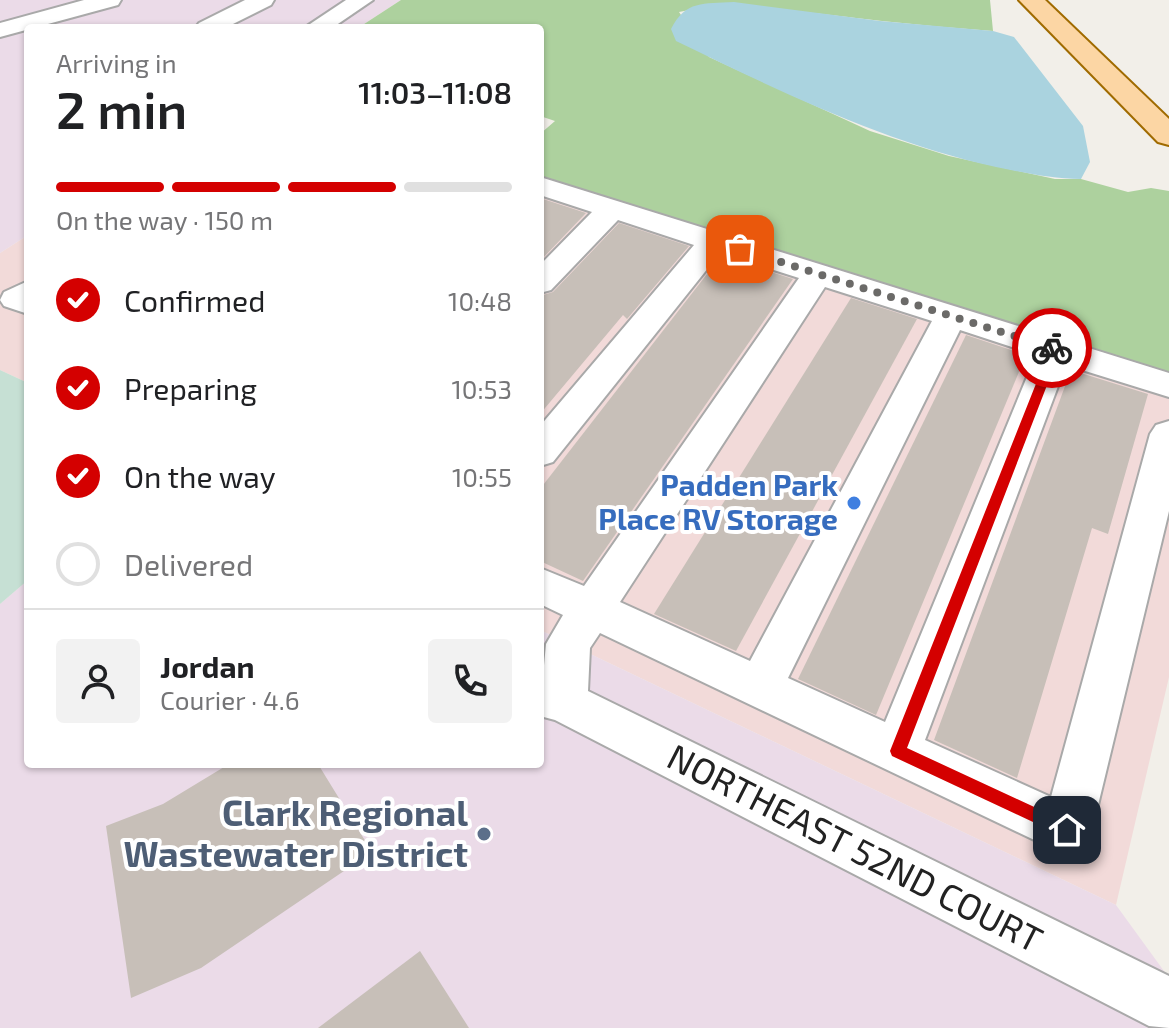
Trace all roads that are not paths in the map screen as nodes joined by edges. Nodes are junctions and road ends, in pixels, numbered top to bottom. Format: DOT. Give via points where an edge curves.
graph roads {
  1 [pos="263,0"];
  2 [pos="362,0"];
  3 [pos="1031,0"];
  4 [pos="1060,0"];
  5 [pos="94,2"];
  6 [pos="215,24"];
  7 [pos="323,24"];
  8 [pos="0,30"];
  9 [pos="1169,102"];
  10 [pos="1169,136"];
  11 [pos="544,187"];
  12 [pos="612,209"];
  13 [pos="713,241"];
  14 [pos="818,274"];
  15 [pos="544,279"];
  16 [pos="951,316"];
  17 [pos="1055,349"];
  18 [pos="1169,385"];
  19 [pos="1169,434"];
  20 [pos="544,447"];
  21 [pos="1153,565"];
  22 [pos="544,587"];
  23 [pos="592,609"];
  24 [pos="760,687"];
  25 [pos="552,699"];
  26 [pos="897,751"];
  27 [pos="1169,1006"];
  1 -- 6 [label="street"];
  2 -- 7 [label="street"];
  3 -- 10 [label="main road"];
  4 -- 9 [label="main road"];
  5 -- 8 [label="street"];
  11 -- 12 [label="street"];
  12 -- 13 [label="street"];
  12 -- 15 [label="street"];
  13 -- 14 [label="street"];
  13 -- 20 [label="street"];
  14 -- 16 [label="street"];
  14 -- 23 [label="street"];
  16 -- 17 [label="street"];
  16 -- 24 [label="street"];
  17 -- 18 [label="street"];
  17 -- 26 [label="street"];
  19 -- 21 [label="street"];
  21 -- 26 [label="street" via="1067,830"];
  22 -- 23 [label="street"];
  23 -- 24 [label="street"];
  23 -- 25 [label="street" via="568,644"];
  24 -- 26 [label="street"];
  25 -- 27 [label="street, NORTHEAST 52ND COURT"];
}
